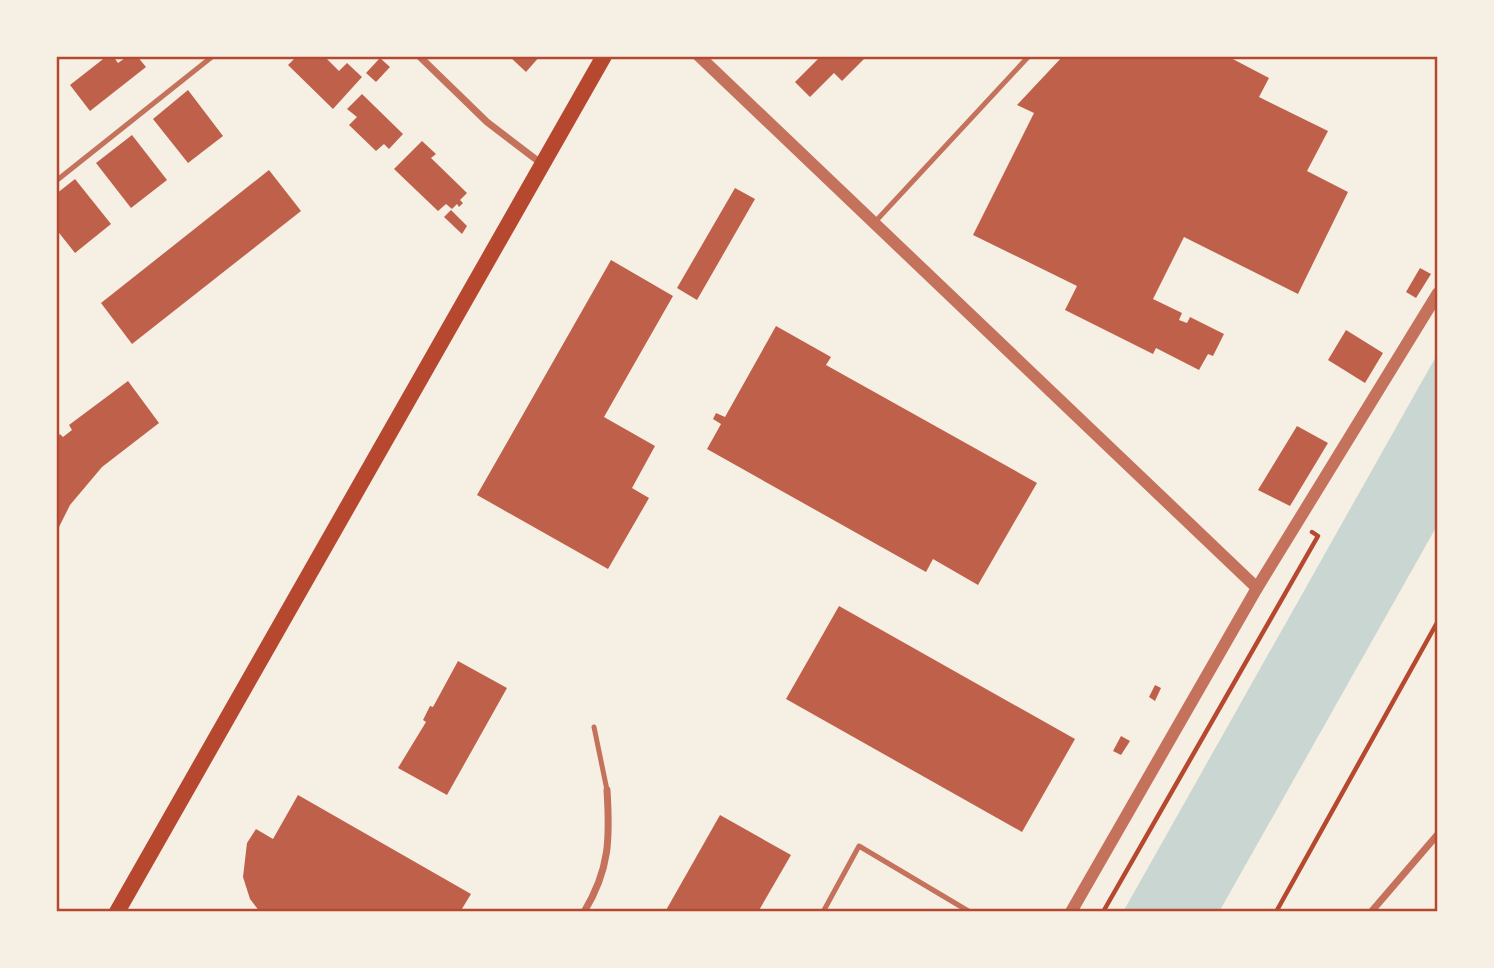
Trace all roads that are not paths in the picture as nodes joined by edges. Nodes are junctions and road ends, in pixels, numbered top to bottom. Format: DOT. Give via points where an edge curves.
graph roads {
  1 [pos="213,56"];
  2 [pos="419,56"];
  3 [pos="604,56"];
  4 [pos="699,56"];
  5 [pos="1029,56"];
  6 [pos="543,164"];
  7 [pos="56,181"];
  8 [pos="874,223"];
  9 [pos="1438,293"];
  10 [pos="1257,588"];
  11 [pos="594,727"];
  12 [pos="607,790"];
  13 [pos="1438,834"];
  14 [pos="117,912"];
  15 [pos="584,912"];
  16 [pos="823,912"];
  17 [pos="970,912"];
  18 [pos="1071,912"];
  19 [pos="1371,912"];
  1 -- 7 [label="lane"];
  2 -- 6 [label="street" via="486,122"];
  3 -- 6 [label="main road"];
  4 -- 8 [label="street"];
  5 -- 8 [label="lane"];
  6 -- 14 [label="main road"];
  8 -- 10 [label="street"];
  9 -- 10 [label="street"];
  10 -- 18 [label="street"];
  11 -- 12 [label="lane"];
  12 -- 15 [label="street" via="610,844"];
  13 -- 19 [label="street"];
  16 -- 17 [label="lane" via="859,846"];
}
